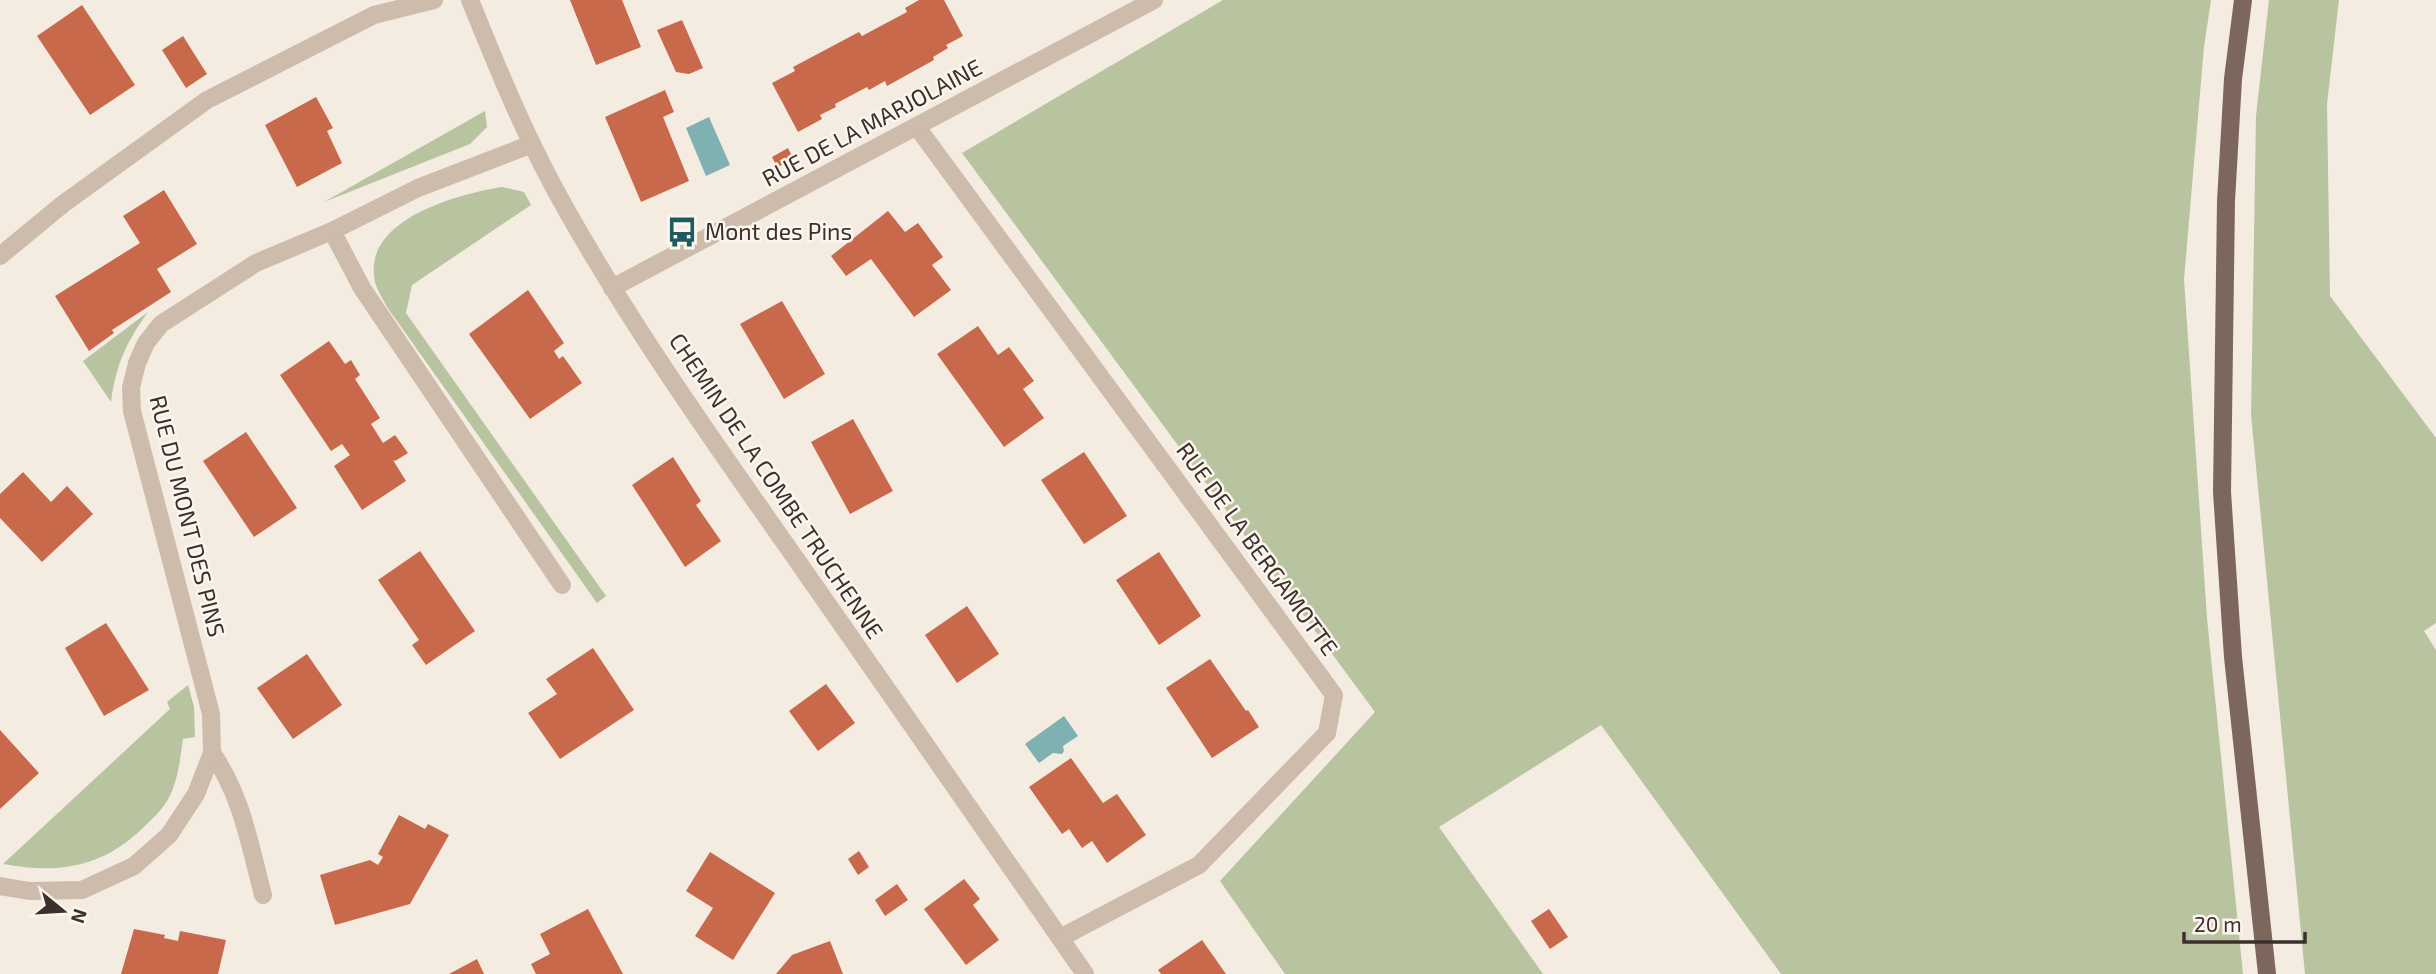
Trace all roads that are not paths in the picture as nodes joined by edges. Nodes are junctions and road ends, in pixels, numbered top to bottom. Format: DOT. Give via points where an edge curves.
graph roads {
  1 [pos="434,0"];
  2 [pos="470,0"];
  3 [pos="1154,0"];
  4 [pos="2243,0"];
  5 [pos="917,127"];
  6 [pos="532,144"];
  7 [pos="331,230"];
  8 [pos="0,256"];
  9 [pos="612,288"];
  10 [pos="562,585"];
  11 [pos="212,753"];
  12 [pos="0,886"];
  13 [pos="263,895"];
  14 [pos="1060,938"];
  15 [pos="1085,974"];
  16 [pos="2267,974"];
  1 -- 8 [label="street" via="374,15 206,100"];
  2 -- 6 [label="street, CHEMIN DE LA COMBE TRUCHENNE"];
  3 -- 5 [label="street, RUE DE LA MARJOLAINE"];
  4 -- 16 [label="main road" via="2226,201 2222,492 2233,657"];
  5 -- 9 [label="street, RUE DE LA MARJOLAINE"];
  5 -- 14 [label="street, RUE DE LA BERGAMOTTE" via="1334,695 1327,733 1199,865"];
  6 -- 7 [label="street, RUE DU MONT DES PINS" via="418,188"];
  6 -- 9 [label="street, CHEMIN DE LA COMBE TRUCHENNE"];
  7 -- 10 [label="street" via="362,288"];
  7 -- 11 [label="street, RUE DU MONT DES PINS" via="256,263 161,324 146,343 131,388 132,411 211,715"];
  9 -- 14 [label="street, CHEMIN DE LA COMBE TRUCHENNE"];
  11 -- 12 [label="street, RUE DU MONT DES PINS" via="196,794 169,835 134,866 82,890 29,891"];
  11 -- 13 [label="street, RUE DU MONT DES PINS" via="239,804"];
  14 -- 15 [label="street, CHEMIN DE LA COMBE TRUCHENNE"];
}
